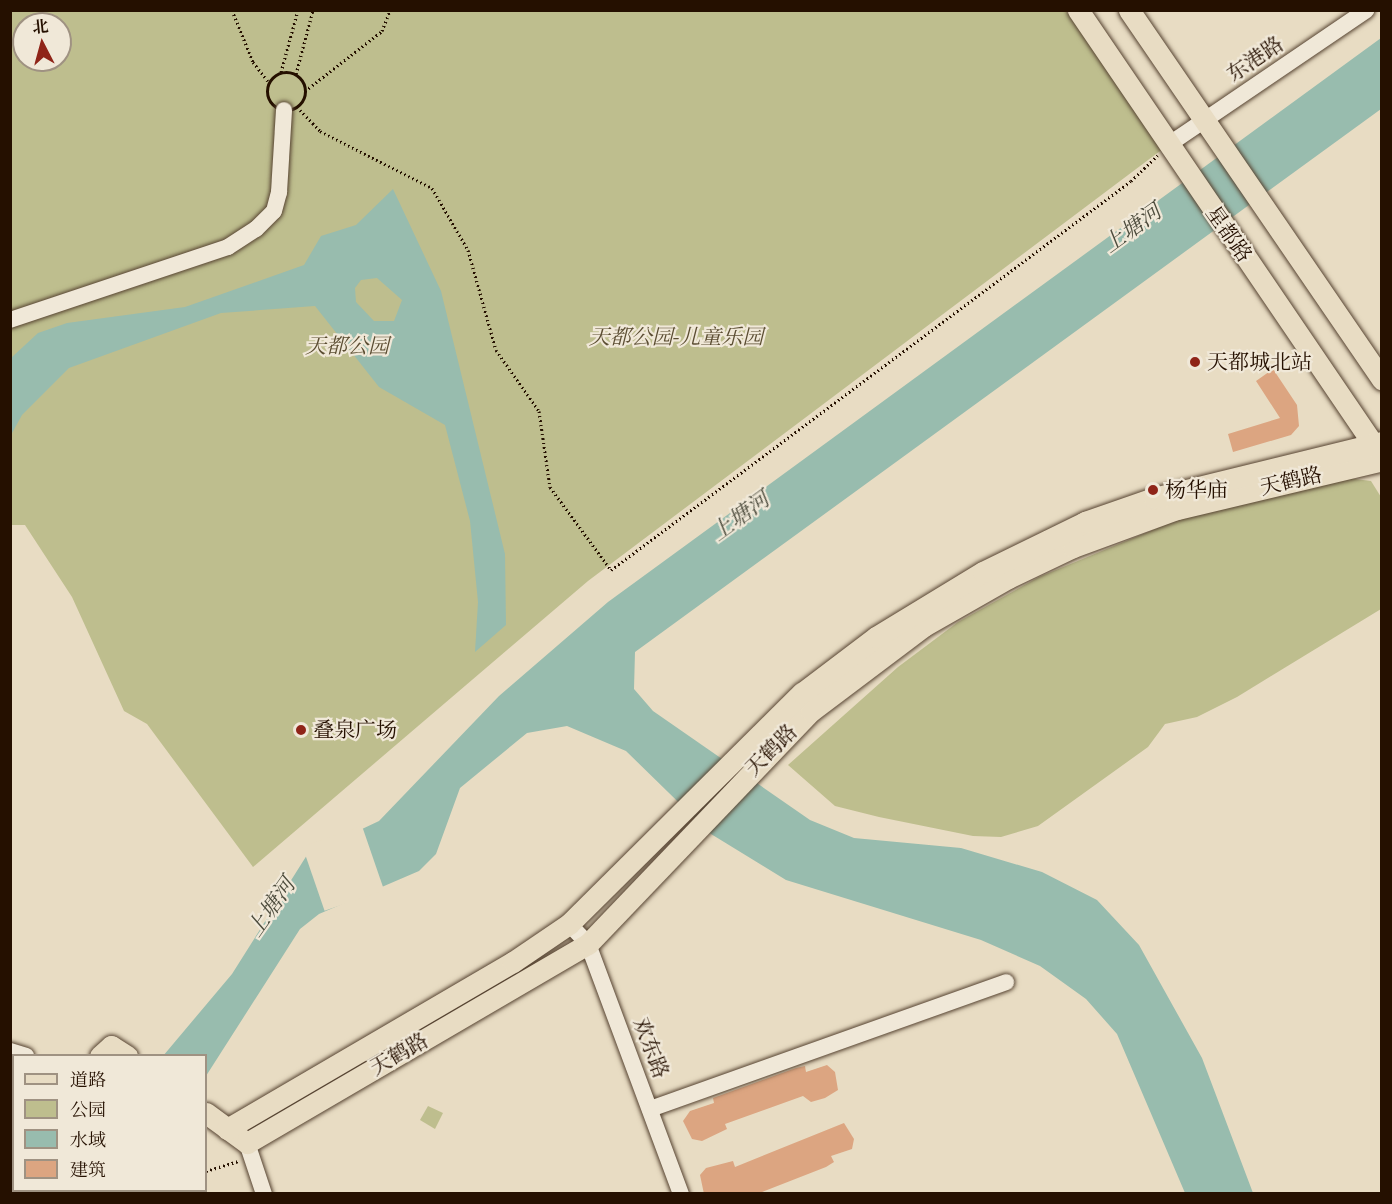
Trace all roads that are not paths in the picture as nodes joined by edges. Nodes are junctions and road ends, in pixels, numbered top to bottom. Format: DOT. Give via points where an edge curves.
graph roads {
  1 [pos="1078,10"];
  2 [pos="1129,10"];
  3 [pos="1366,10"];
  4 [pos="290,109"];
  5 [pos="1206,127"];
  6 [pos="1171,150"];
  7 [pos="10,320"];
  8 [pos="1382,380"];
  9 [pos="1379,451"];
  10 [pos="674,834"];
  11 [pos="569,924"];
  12 [pos="588,944"];
  13 [pos="1006,982"];
  14 [pos="102,1054"];
  15 [pos="124,1054"];
  16 [pos="650,1109"];
  17 [pos="207,1114"];
  18 [pos="227,1129"];
  19 [pos="249,1150"];
  20 [pos="264,1194"];
  21 [pos="681,1194"];
  1 -- 6 [label="main road, 星都路"];
  2 -- 5 [label="main road, 星都路"];
  3 -- 5 [label="street, 东港路"];
  4 -- 7 [label="street" via="274,211 256,230 228,247"];
  5 -- 6 [label="street, 东港路"];
  5 -- 8 [label="main road, 星都路"];
  6 -- 9 [label="main road, 星都路"];
  9 -- 10 [label="main road, 天鹤路" via="1177,509 1062,552 924,626 811,711"];
  9 -- 10 [label="main road, 天鹤路" via="1179,490 1051,537 876,637 772,719"];
  10 -- 11 [label="main road, 天鹤路"];
  10 -- 12 [label="main road, 天鹤路"];
  11 -- 12 [label="street, 欢东路"];
  11 -- 18 [label="main road, 天鹤路" via="513,962"];
  12 -- 16 [label="street, 欢东路"];
  12 -- 19 [label="main road, 天鹤路"];
  13 -- 16 [label="street"];
  14 -- 15 [label="main road" via="111,1046"];
  16 -- 21 [label="street, 欢东路"];
  17 -- 18 [label="main road"];
  18 -- 19 [label="main road"];
  19 -- 20 [label="street"];
}
